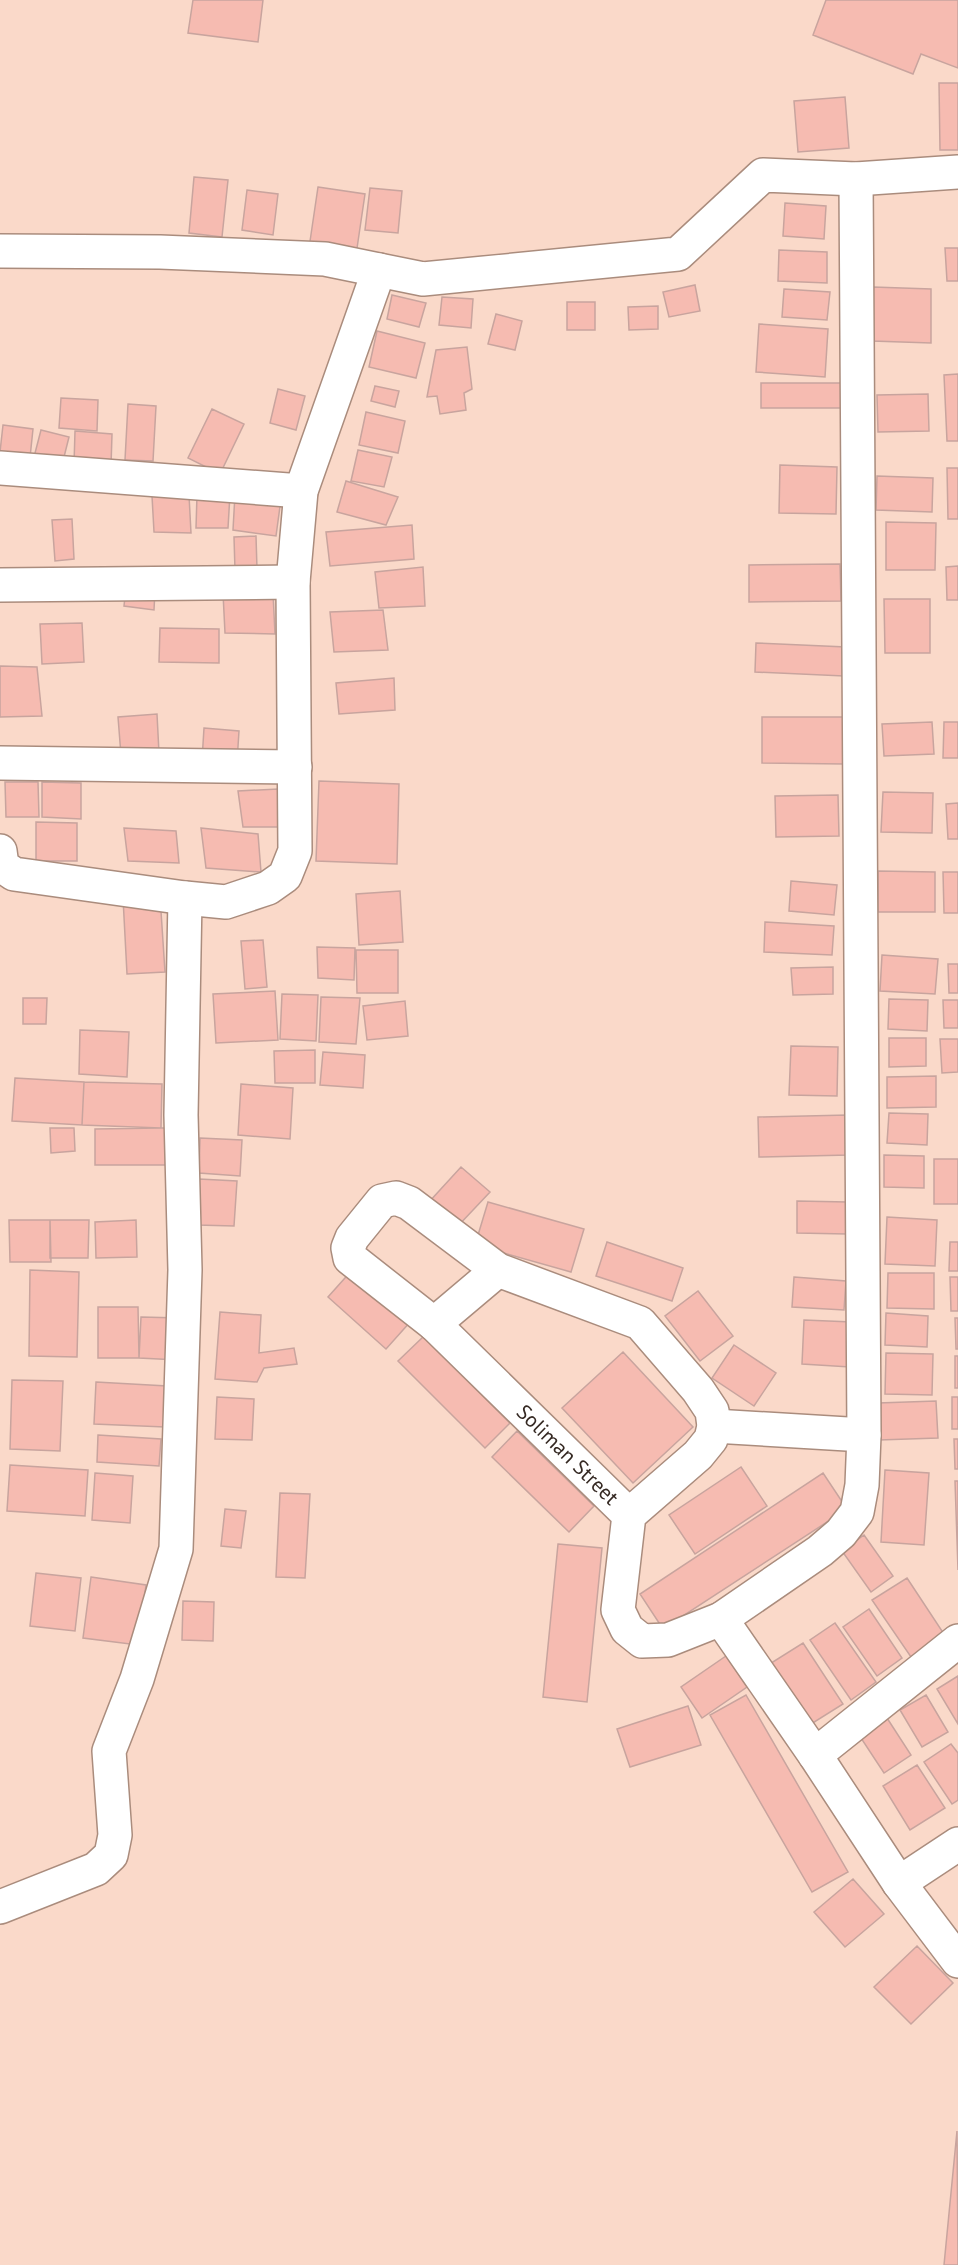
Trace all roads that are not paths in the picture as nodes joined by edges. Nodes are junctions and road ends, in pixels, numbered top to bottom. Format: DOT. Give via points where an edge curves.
graph roads {
  1 [pos="958,172"];
  2 [pos="856,178"];
  3 [pos="0,251"];
  4 [pos="379,270"];
  5 [pos="0,468"];
  6 [pos="302,491"];
  7 [pos="293,582"];
  8 [pos="0,585"];
  9 [pos="0,763"];
  10 [pos="295,767"];
  11 [pos="0,851"];
  12 [pos="185,898"];
  13 [pos="498,1270"];
  14 [pos="434,1324"];
  15 [pos="714,1425"];
  16 [pos="864,1435"];
  17 [pos="629,1515"];
  18 [pos="720,1619"];
  19 [pos="958,1641"];
  20 [pos="815,1755"];
  21 [pos="958,1844"];
  22 [pos="899,1883"];
  23 [pos="0,1907"];
  24 [pos="958,1961"];
  1 -- 2 [label="street"];
  2 -- 4 [label="street" via="763,175 678,254 423,279"];
  2 -- 16 [label="street, Soliman Street"];
  3 -- 4 [label="street" via="325,259"];
  4 -- 6 [label="street"];
  5 -- 6 [label="street"];
  6 -- 7 [label="street"];
  7 -- 8 [label="street"];
  7 -- 10 [label="street"];
  9 -- 10 [label="street"];
  10 -- 12 [label="street" via="295,851 285,876 268,888 226,902"];
  11 -- 12 [label="street" via="2,866 14,874"];
  12 -- 23 [label="street" via="181,1115 185,1270 176,1549 137,1679 109,1751 115,1835 111,1855 96,1869"];
  13 -- 14 [label="street"];
  13 -- 14 [label="street, Soliman Street" via="409,1203 396,1197 382,1201 352,1238 350,1258"];
  13 -- 15 [label="street" via="640,1323 698,1390 712,1411"];
  14 -- 17 [label="street, Soliman Street"];
  15 -- 16 [label="street"];
  15 -- 17 [label="street" via="711,1438 698,1455"];
  16 -- 18 [label="street, Soliman Street" via="857,1512 820,1551"];
  17 -- 18 [label="street, Soliman Street" via="618,1610 627,1629 642,1641 668,1640"];
  18 -- 20 [label="street"];
  19 -- 20 [label="street"];
  20 -- 22 [label="street"];
  21 -- 22 [label="street"];
  22 -- 24 [label="street"];
}
